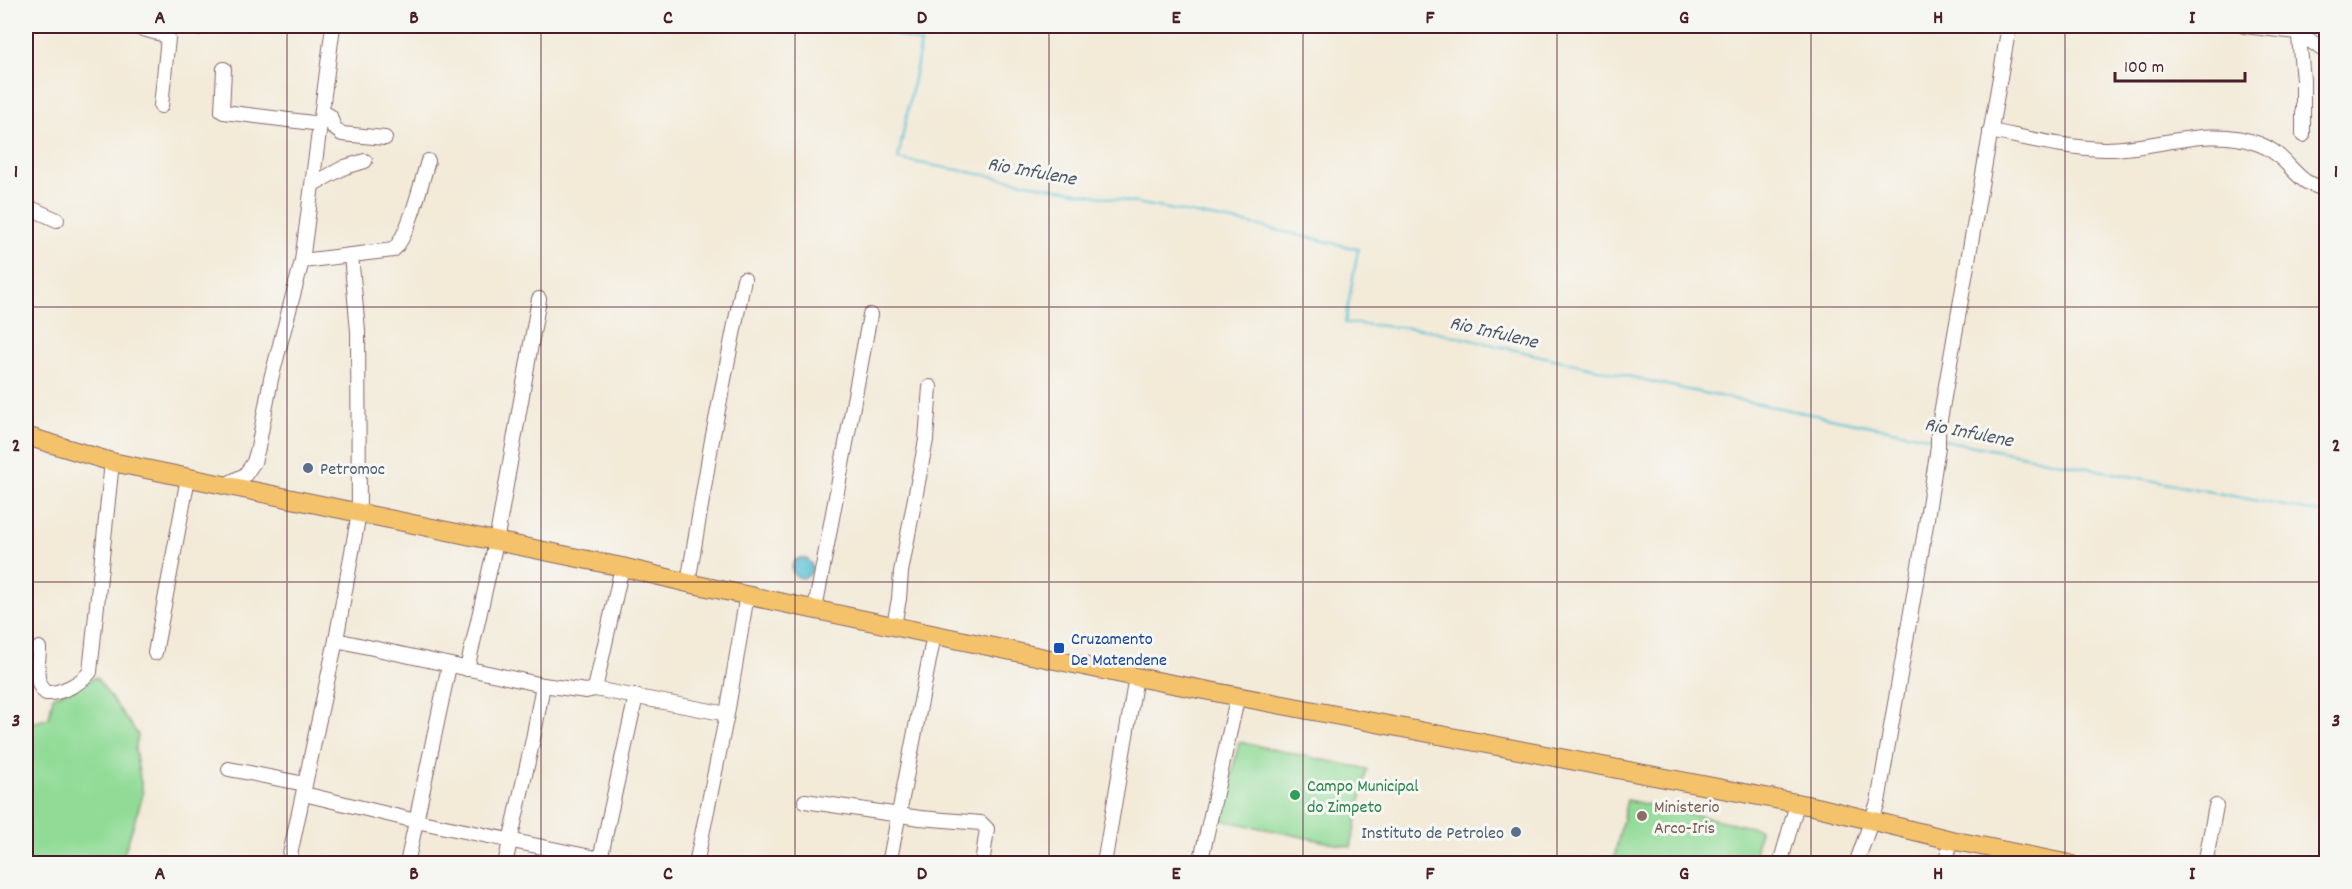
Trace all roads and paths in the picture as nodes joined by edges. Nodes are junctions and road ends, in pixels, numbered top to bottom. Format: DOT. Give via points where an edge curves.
graph roads {
  1 [pos="132,26"];
  2 [pos="333,26"];
  3 [pos="2009,26"];
  4 [pos="2244,26"];
  5 [pos="2298,29"];
  6 [pos="2326,52"];
  7 [pos="224,69"];
  8 [pos="160,106"];
  9 [pos="322,118"];
  10 [pos="1990,131"];
  11 [pos="2303,135"];
  12 [pos="385,138"];
  13 [pos="365,161"];
  14 [pos="428,161"];
  15 [pos="313,184"];
  16 [pos="2326,190"];
  17 [pos="26,206"];
  18 [pos="57,220"];
  19 [pos="351,255"];
  20 [pos="302,261"];
  21 [pos="744,279"];
  22 [pos="539,299"];
  23 [pos="870,315"];
  24 [pos="930,387"];
  25 [pos="26,436"];
  26 [pos="112,462"];
  27 [pos="188,478"];
  28 [pos="223,486"];
  29 [pos="359,513"];
  30 [pos="496,542"];
  31 [pos="622,567"];
  32 [pos="688,583"];
  33 [pos="747,595"];
  34 [pos="815,609"];
  35 [pos="894,625"];
  36 [pos="934,634"];
  37 [pos="336,640"];
  38 [pos="39,648"];
  39 [pos="155,652"];
  40 [pos="449,666"];
  41 [pos="467,669"];
  42 [pos="1136,677"];
  43 [pos="543,685"];
  44 [pos="595,689"];
  45 [pos="1238,695"];
  46 [pos="636,696"];
  47 [pos="727,714"];
  48 [pos="229,769"];
  49 [pos="304,789"];
  50 [pos="805,801"];
  51 [pos="1797,804"];
  52 [pos="2216,806"];
  53 [pos="899,814"];
  54 [pos="1871,820"];
  55 [pos="416,821"];
  56 [pos="510,840"];
  57 [pos="1951,840"];
  58 [pos="2007,857"];
  59 [pos="600,861"];
  60 [pos="2060,863"];
  61 [pos="288,864"];
  62 [pos="407,864"];
  63 [pos="505,864"];
  64 [pos="625,864"];
  65 [pos="696,864"];
  66 [pos="889,864"];
  67 [pos="982,864"];
  68 [pos="1104,864"];
  69 [pos="1200,864"];
  70 [pos="1780,864"];
  71 [pos="1856,864"];
  72 [pos="1945,864"];
  73 [pos="2205,864"];
  1 -- 8 [label="street" via="168,38"];
  2 -- 9 [label="street"];
  3 -- 10 [label="street"];
  4 -- 5 [label="street"];
  5 -- 6 [label="street"];
  5 -- 11 [label="street"];
  7 -- 9 [label="street" via="224,112"];
  9 -- 12 [label="street" via="330,116 334,128 342,134"];
  9 -- 15 [label="street"];
  10 -- 16 [label="street" via="2104,149 2195,138 2239,139 2273,151 2306,182"];
  10 -- 54 [label="street" via="1878,802"];
  13 -- 15 [label="street"];
  14 -- 19 [label="street" via="398,245"];
  15 -- 20 [label="street"];
  17 -- 18 [label="street"];
  19 -- 20 [label="street"];
  19 -- 29 [label="street" via="358,331"];
  20 -- 28 [label="street" via="254,462 245,475"];
  21 -- 32 [label="street"];
  22 -- 30 [label="street"];
  23 -- 34 [label="street"];
  24 -- 35 [label="street" via="926,440 900,572"];
  25 -- 26 [label="highway"];
  26 -- 27 [label="highway"];
  26 -- 38 [label="street" via="90,672 84,680 46,693 38,681"];
  27 -- 28 [label="highway"];
  27 -- 39 [label="street"];
  28 -- 29 [label="highway"];
  29 -- 30 [label="highway"];
  29 -- 37 [label="street"];
  30 -- 31 [label="highway"];
  30 -- 41 [label="street"];
  31 -- 32 [label="highway"];
  31 -- 44 [label="street"];
  32 -- 33 [label="highway"];
  33 -- 34 [label="highway"];
  33 -- 47 [label="street"];
  34 -- 35 [label="highway"];
  35 -- 36 [label="highway"];
  36 -- 42 [label="highway"];
  36 -- 53 [label="street"];
  37 -- 40 [label="street"];
  37 -- 49 [label="street"];
  40 -- 41 [label="street"];
  40 -- 55 [label="street"];
  41 -- 43 [label="street"];
  42 -- 45 [label="highway"];
  42 -- 68 [label="street"];
  43 -- 44 [label="street"];
  43 -- 56 [label="street"];
  44 -- 46 [label="street"];
  45 -- 51 [label="highway"];
  45 -- 69 [label="street"];
  46 -- 47 [label="street"];
  46 -- 59 [label="street"];
  47 -- 65 [label="street"];
  48 -- 49 [label="street"];
  49 -- 55 [label="street"];
  49 -- 61 [label="street"];
  50 -- 53 [label="street"];
  51 -- 54 [label="highway"];
  51 -- 70 [label="street"];
  52 -- 73 [label="street"];
  53 -- 66 [label="street"];
  53 -- 67 [label="street" via="981,823 987,829"];
  54 -- 57 [label="highway"];
  54 -- 71 [label="street"];
  55 -- 56 [label="street"];
  55 -- 62 [label="street"];
  56 -- 59 [label="street"];
  56 -- 63 [label="street"];
  57 -- 58 [label="highway"];
  57 -- 72 [label="street"];
  58 -- 60 [label="highway"];
  59 -- 64 [label="street"];
}
